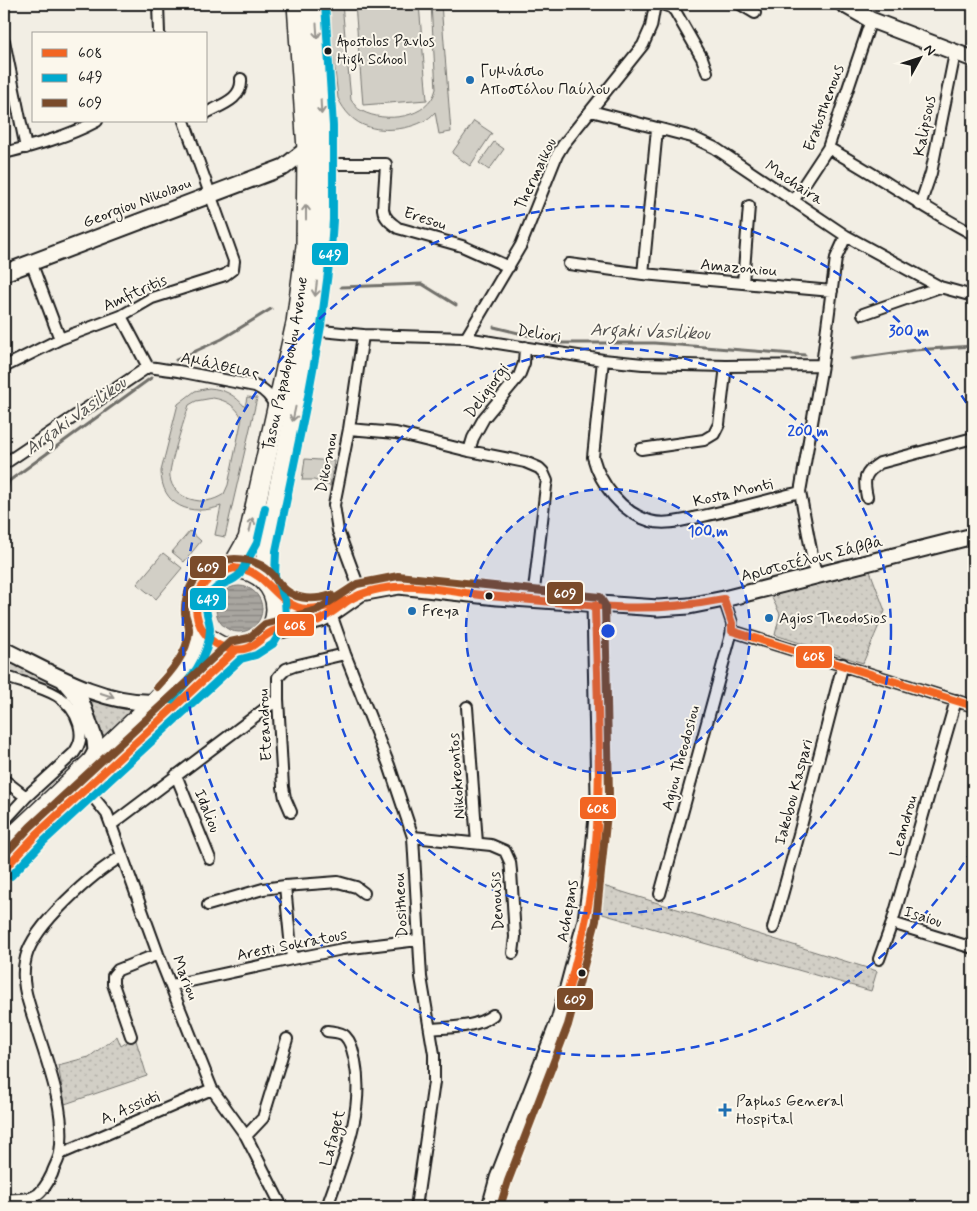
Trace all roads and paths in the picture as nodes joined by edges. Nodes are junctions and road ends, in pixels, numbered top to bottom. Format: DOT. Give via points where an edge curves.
graph roads {
  1 [pos="158,4"];
  2 [pos="297,4"];
  3 [pos="315,4"];
  4 [pos="655,4"];
  5 [pos="662,4"];
  6 [pos="740,4"];
  7 [pos="843,4"];
  8 [pos="755,14"];
  9 [pos="871,20"];
  10 [pos="159,32"];
  11 [pos="4,41"];
  12 [pos="955,52"];
  13 [pos="973,59"];
  14 [pos="707,72"];
  15 [pos="241,79"];
  16 [pos="591,110"];
  17 [pos="208,112"];
  18 [pos="95,122"];
  19 [pos="187,122"];
  20 [pos="657,129"];
  21 [pos="26,148"];
  22 [pos="828,148"];
  23 [pos="307,149"];
  24 [pos="4,153"];
  25 [pos="324,164"];
  26 [pos="284,167"];
  27 [pos="306,178"];
  28 [pos="211,193"];
  29 [pos="793,201"];
  30 [pos="920,205"];
  31 [pos="749,206"];
  32 [pos="973,234"];
  33 [pos="846,236"];
  34 [pos="32,262"];
  35 [pos="569,264"];
  36 [pos="508,267"];
  37 [pos="4,273"];
  38 [pos="643,274"];
  39 [pos="743,283"];
  40 [pos="940,287"];
  41 [pos="832,291"];
  42 [pos="973,296"];
  43 [pos="863,314"];
  44 [pos="121,316"];
  45 [pos="311,330"];
  46 [pos="363,335"];
  47 [pos="466,338"];
  48 [pos="60,339"];
  49 [pos="525,347"];
  50 [pos="603,360"];
  51 [pos="822,365"];
  52 [pos="726,366"];
  53 [pos="4,367"];
  54 [pos="148,367"];
  55 [pos="277,410"];
  56 [pos="349,429"];
  57 [pos="973,438"];
  58 [pos="641,449"];
  59 [pos="469,451"];
  60 [pos="4,464"];
  61 [pos="800,492"];
  62 [pos="867,497"];
  63 [pos="973,536"];
  64 [pos="231,569"];
  65 [pos="816,576"];
  66 [pos="269,587"];
  67 [pos="355,596"];
  68 [pos="533,599"];
  69 [pos="724,599"];
  70 [pos="595,605"];
  71 [pos="332,614"];
  72 [pos="200,629"];
  73 [pos="732,631"];
  74 [pos="269,633"];
  75 [pos="4,650"];
  76 [pos="236,650"];
  77 [pos="345,654"];
  78 [pos="842,664"];
  79 [pos="4,676"];
  80 [pos="61,678"];
  81 [pos="278,699"];
  82 [pos="956,700"];
  83 [pos="155,702"];
  84 [pos="973,706"];
  85 [pos="467,708"];
  86 [pos="90,762"];
  87 [pos="176,775"];
  88 [pos="4,780"];
  89 [pos="86,788"];
  90 [pos="26,797"];
  91 [pos="291,812"];
  92 [pos="4,821"];
  93 [pos="111,825"];
  94 [pos="413,837"];
  95 [pos="477,843"];
  96 [pos="4,845"];
  97 [pos="121,857"];
  98 [pos="210,859"];
  99 [pos="4,869"];
  100 [pos="284,886"];
  101 [pos="364,892"];
  102 [pos="660,894"];
  103 [pos="208,905"];
  104 [pos="892,923"];
  105 [pos="773,928"];
  106 [pos="418,940"];
  107 [pos="973,948"];
  108 [pos="513,953"];
  109 [pos="158,954"];
  110 [pos="292,959"];
  111 [pos="879,959"];
  112 [pos="172,985"];
  113 [pos="493,1015"];
  114 [pos="430,1029"];
  115 [pos="327,1031"];
  116 [pos="130,1036"];
  117 [pos="287,1039"];
  118 [pos="212,1089"];
  119 [pos="246,1136"];
  120 [pos="60,1154"];
  121 [pos="4,1199"];
  122 [pos="282,1207"];
  123 [pos="327,1207"];
  124 [pos="416,1207"];
  125 [pos="490,1207"];
  1 -- 10 [label="street"];
  2 -- 23 [label="highway, Tasou Papadopoulou Avenue"];
  3 -- 25 [label="highway, Tasou Papadopoulou Avenue, one-way"];
  4 -- 16 [label="street, Thermaikou" via="644,45"];
  5 -- 14 [label="street" via="675,11"];
  6 -- 8 [label="street"];
  7 -- 9 [label="street"];
  9 -- 12 [label="street"];
  9 -- 22 [label="street, Eratosthenous"];
  11 -- 21 [label="street"];
  12 -- 13 [label="street"];
  12 -- 30 [label="street, Kalipsous" via="931,173"];
  15 -- 17 [label="street" via="242,86 236,96"];
  16 -- 20 [label="street, Machaira"];
  16 -- 36 [label="street, Thermaikou" via="557,155 521,245"];
  18 -- 21 [label="street" via="77,132"];
  19 -- 28 [label="street"];
  20 -- 29 [label="street, Machaira" via="692,137 715,148"];
  20 -- 38 [label="street"];
  21 -- 24 [label="street"];
  22 -- 29 [label="street, Eratosthenous"];
  22 -- 30 [label="street" via="875,174"];
  23 -- 26 [label="street, Georgiou Nikolaou"];
  23 -- 27 [label="highway, Tasou Papadopoulou Avenue"];
  25 -- 36 [label="street, Eresou" via="386,164 383,209 391,223 398,228 462,246"];
  25 -- 45 [label="highway, Tasou Papadopoulou Avenue, one-way" via="322,247"];
  26 -- 27 [label="street" via="296,169"];
  26 -- 28 [label="street, Georgiou Nikolaou"];
  55 -- 27 [label="highway, Tasou Papadopoulou Avenue, one-way" via="296,323 306,246"];
  28 -- 34 [label="street, Georgiou Nikolaou"];
  28 -- 44 [label="street, Amfitritis" via="234,261 233,269 225,275 152,298"];
  29 -- 33 [label="street, Machaira"];
  30 -- 32 [label="street"];
  31 -- 39 [label="street"];
  33 -- 40 [label="street, Machaira"];
  33 -- 41 [label="street" via="836,258"];
  34 -- 37 [label="street, Georgiou Nikolaou"];
  34 -- 48 [label="street"];
  35 -- 38 [label="street, Amazoniou"];
  36 -- 47 [label="street, Thermaikou"];
  38 -- 39 [label="street, Amazoniou"];
  39 -- 41 [label="street, Amazoniou"];
  40 -- 42 [label="street, Machaira"];
  40 -- 43 [label="street"];
  41 -- 51 [label="street"];
  44 -- 48 [label="street, Amfitritis"];
  44 -- 54 [label="street"];
  45 -- 46 [label="street, Deliori"];
  45 -- 66 [label="highway, Tasou Papadopoulou Avenue, one-way" via="266,550"];
  46 -- 47 [label="street, Deliori"];
  46 -- 56 [label="street, Dikomou"];
  47 -- 49 [label="street, Deliori"];
  48 -- 53 [label="street, Amfitritis"];
  49 -- 50 [label="street, Deliori"];
  49 -- 59 [label="street, Deligiorgi" via="519,376 484,418"];
  50 -- 52 [label="street, Deliori"];
  50 -- 61 [label="street, Kosta Monti" via="593,457 606,486 633,512 650,521 673,522"];
  51 -- 52 [label="street, Deliori"];
  51 -- 61 [label="street"];
  52 -- 58 [label="street" via="719,424 714,434 704,440"];
  54 -- 55 [label="street, Αμάλθειας" via="255,386 271,397"];
  54 -- 60 [label="street"];
  64 -- 55 [label="highway, Tasou Papadopoulou Avenue, one-way" via="248,539"];
  56 -- 59 [label="street" via="396,433"];
  56 -- 67 [label="street, Dikomou" via="334,506"];
  57 -- 62 [label="street" via="880,463 865,477"];
  59 -- 68 [label="street" via="525,462 539,468 545,476"];
  61 -- 65 [label="street"];
  63 -- 65 [label="street, Αριστοτέλους Σάββα"];
  64 -- 66 [label="highway" via="256,574"];
  64 -- 72 [label="highway" via="218,572 200,590 196,616"];
  65 -- 69 [label="street, Αριστοτέλους Σάββα"];
  66 -- 67 [label="street, Αριστοτέλους Σάββα" via="286,602 315,610"];
  66 -- 74 [label="highway" via="276,606 275,620"];
  67 -- 68 [label="street, Αριστοτέλους Σάββα" via="399,586"];
  67 -- 71 [label="street"];
  68 -- 70 [label="street, Αριστοτέλους Σάββα"];
  69 -- 70 [label="street, Αριστοτέλους Σάββα" via="658,608"];
  69 -- 73 [label="street"];
  70 -- 125 [label="street, Achepans" via="599,794 586,920 559,1021 498,1178"];
  71 -- 74 [label="street"];
  71 -- 77 [label="street, Dositheou"];
  72 -- 76 [label="highway" via="215,644"];
  72 -- 83 [label="highway" via="190,661 182,674"];
  73 -- 78 [label="street"];
  73 -- 102 [label="street, Agiou Theodosiou"];
  74 -- 76 [label="highway" via="253,647"];
  75 -- 80 [label="street"];
  76 -- 89 [label="highway"];
  77 -- 81 [label="street, Eteandrou" via="286,669 278,677"];
  77 -- 94 [label="street, Dositheou" via="389,765"];
  78 -- 82 [label="street"];
  78 -- 105 [label="street, Iakobou Kaspari"];
  79 -- 90 [label="street" via="50,691 66,702 76,717 81,734 74,753"];
  80 -- 83 [label="street, one-way" via="122,700"];
  80 -- 86 [label="street" via="77,694 84,708 96,746"];
  81 -- 87 [label="street"];
  81 -- 91 [label="street, Eteandrou" via="284,792"];
  82 -- 84 [label="street"];
  82 -- 104 [label="street, Leandrou"];
  83 -- 86 [label="highway"];
  85 -- 95 [label="street, Nikokreontos"];
  86 -- 96 [label="highway"];
  87 -- 93 [label="street"];
  87 -- 98 [label="street, Idaliou"];
  88 -- 90 [label="street"];
  89 -- 93 [label="street, Mariou" via="103,808"];
  89 -- 99 [label="highway"];
  90 -- 92 [label="street"];
  93 -- 97 [label="street, Mariou"];
  94 -- 95 [label="street, Denousis"];
  94 -- 106 [label="street, Dositheou"];
  95 -- 108 [label="street, Denousis" via="501,848 510,862 515,936"];
  97 -- 109 [label="street, Mariou"];
  97 -- 120 [label="street" via="95,875 48,920 36,934 26,957 23,973 25,991 55,1089 61,1123"];
  100 -- 101 [label="street" via="338,882"];
  100 -- 103 [label="street"];
  100 -- 110 [label="street"];
  104 -- 107 [label="street, Isaiou"];
  104 -- 111 [label="street, Leandrou"];
  106 -- 110 [label="street, Aresti Sokratous"];
  106 -- 114 [label="street, Dositheou"];
  109 -- 112 [label="street, Mariou"];
  109 -- 116 [label="street" via="118,970 112,976"];
  110 -- 112 [label="street, Aresti Sokratous"];
  112 -- 118 [label="street, Mariou"];
  113 -- 114 [label="street" via="474,1024"];
  114 -- 124 [label="street, Dositheou" via="434,1082"];
  115 -- 123 [label="street, Lafaget" via="341,1033 349,1041 358,1085 353,1128"];
  117 -- 119 [label="street" via="262,1118"];
  118 -- 119 [label="street, Mariou"];
  118 -- 120 [label="street, A, Assioti"];
  119 -- 122 [label="street, Mariou"];
  120 -- 121 [label="street" via="39,1194 26,1200"];
}
